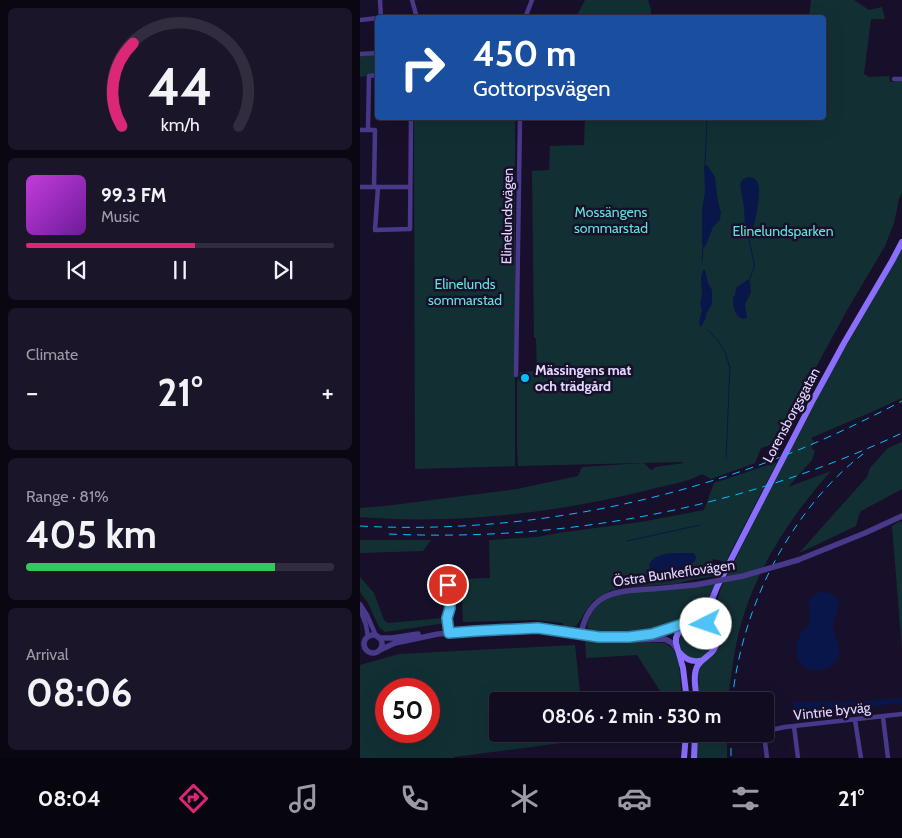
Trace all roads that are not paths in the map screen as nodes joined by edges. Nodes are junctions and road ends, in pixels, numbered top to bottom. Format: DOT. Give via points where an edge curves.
graph roads {
  1 [pos="380,0"];
  2 [pos="412,0"];
  3 [pos="532,0"];
  4 [pos="379,15"];
  5 [pos="415,15"];
  6 [pos="526,15"];
  7 [pos="375,18"];
  8 [pos="360,20"];
  9 [pos="375,53"];
  10 [pos="360,54"];
  11 [pos="375,75"];
  12 [pos="902,78"];
  13 [pos="894,79"];
  14 [pos="411,120"];
  15 [pos="520,120"];
  16 [pos="360,130"];
  17 [pos="368,130"];
  18 [pos="360,187"];
  19 [pos="376,187"];
  20 [pos="410,187"];
  21 [pos="902,235"];
  22 [pos="902,242"];
  23 [pos="887,269"];
  24 [pos="516,375"];
  25 [pos="902,516"];
  26 [pos="724,574"];
  27 [pos="448,585"];
  28 [pos="360,604"];
  29 [pos="360,609"];
  30 [pos="692,621"];
  31 [pos="685,624"];
  32 [pos="713,632"];
  33 [pos="449,633"];
  34 [pos="438,634"];
  35 [pos="580,634"];
  36 [pos="378,637"];
  37 [pos="599,637"];
  38 [pos="364,640"];
  39 [pos="380,650"];
  40 [pos="678,650"];
  41 [pos="360,651"];
  42 [pos="369,652"];
  43 [pos="705,659"];
  44 [pos="686,692"];
  45 [pos="696,692"];
  46 [pos="902,714"];
  47 [pos="883,717"];
  48 [pos="855,720"];
  49 [pos="794,726"];
  50 [pos="774,728"];
  51 [pos="685,742"];
  52 [pos="695,742"];
  53 [pos="766,742"];
  54 [pos="684,758"];
  55 [pos="694,758"];
  56 [pos="767,758"];
  57 [pos="798,758"];
  58 [pos="861,758"];
  59 [pos="888,758"];
  1 -- 4 [label="street"];
  2 -- 5 [label="street"];
  3 -- 6 [label="street"];
  7 -- 8 [label="street"];
  9 -- 10 [label="street"];
  11 -- 17 [label="street" via="369,76"];
  12 -- 13 [label="street"];
  14 -- 20 [label="street"];
  15 -- 24 [label="street, Elinelundsvägen"];
  16 -- 17 [label="street"];
  17 -- 19 [label="street" via="375,130"];
  18 -- 19 [label="street"];
  19 -- 20 [label="street"];
  19 -- 20 [label="street" via="375,230 410,229"];
  21 -- 23 [label="main road, Lorensborgsgatan"];
  22 -- 23 [label="main road, Lorensborgsgatan"];
  23 -- 26 [label="main road, Lorensborgsgatan" via="813,400"];
  25 -- 35 [label="street, Östra Bunkeflovägen, bridge" via="798,560 743,576 612,594 590,610"];
  26 -- 30 [label="main road, Lorensborgsgatan" via="706,614"];
  26 -- 32 [label="main road, Lorensborgsgatan" via="714,606"];
  27 -- 33 [label="street"];
  28 -- 36 [label="street"];
  29 -- 38 [label="street" via="366,625"];
  30 -- 31 [label="main road, Lorensborgsgatan"];
  30 -- 32 [label="main road" via="703,622"];
  31 -- 37 [label="street" via="640,636"];
  31 -- 40 [label="main road" via="676,638"];
  32 -- 43 [label="main road, Lorensborgsgatan" via="715,648"];
  33 -- 34 [label="street"];
  33 -- 35 [label="street" via="526,628"];
  34 -- 36 [label="street"];
  34 -- 39 [label="street" via="395,643"];
  35 -- 37 [label="street"];
  36 -- 38 [label="street"];
  36 -- 39 [label="street" via="382,643"];
  37 -- 40 [label="street" via="665,639"];
  38 -- 42 [label="street"];
  39 -- 42 [label="street"];
  40 -- 43 [label="main road" via="691,661"];
  40 -- 44 [label="main road"];
  41 -- 42 [label="street"];
  43 -- 45 [label="main road, Lorensborgsgatan" via="695,671"];
  46 -- 47 [label="street, Vintrie byväg"];
  47 -- 48 [label="street, Vintrie byväg"];
  47 -- 59 [label="street"];
  48 -- 49 [label="street, Vintrie byväg"];
  48 -- 58 [label="street"];
  49 -- 50 [label="street, Vintrie byväg"];
  49 -- 57 [label="street"];
  51 -- 54 [label="main road"];
  52 -- 55 [label="main road"];
  53 -- 56 [label="street, Vintrie byväg"];
}
